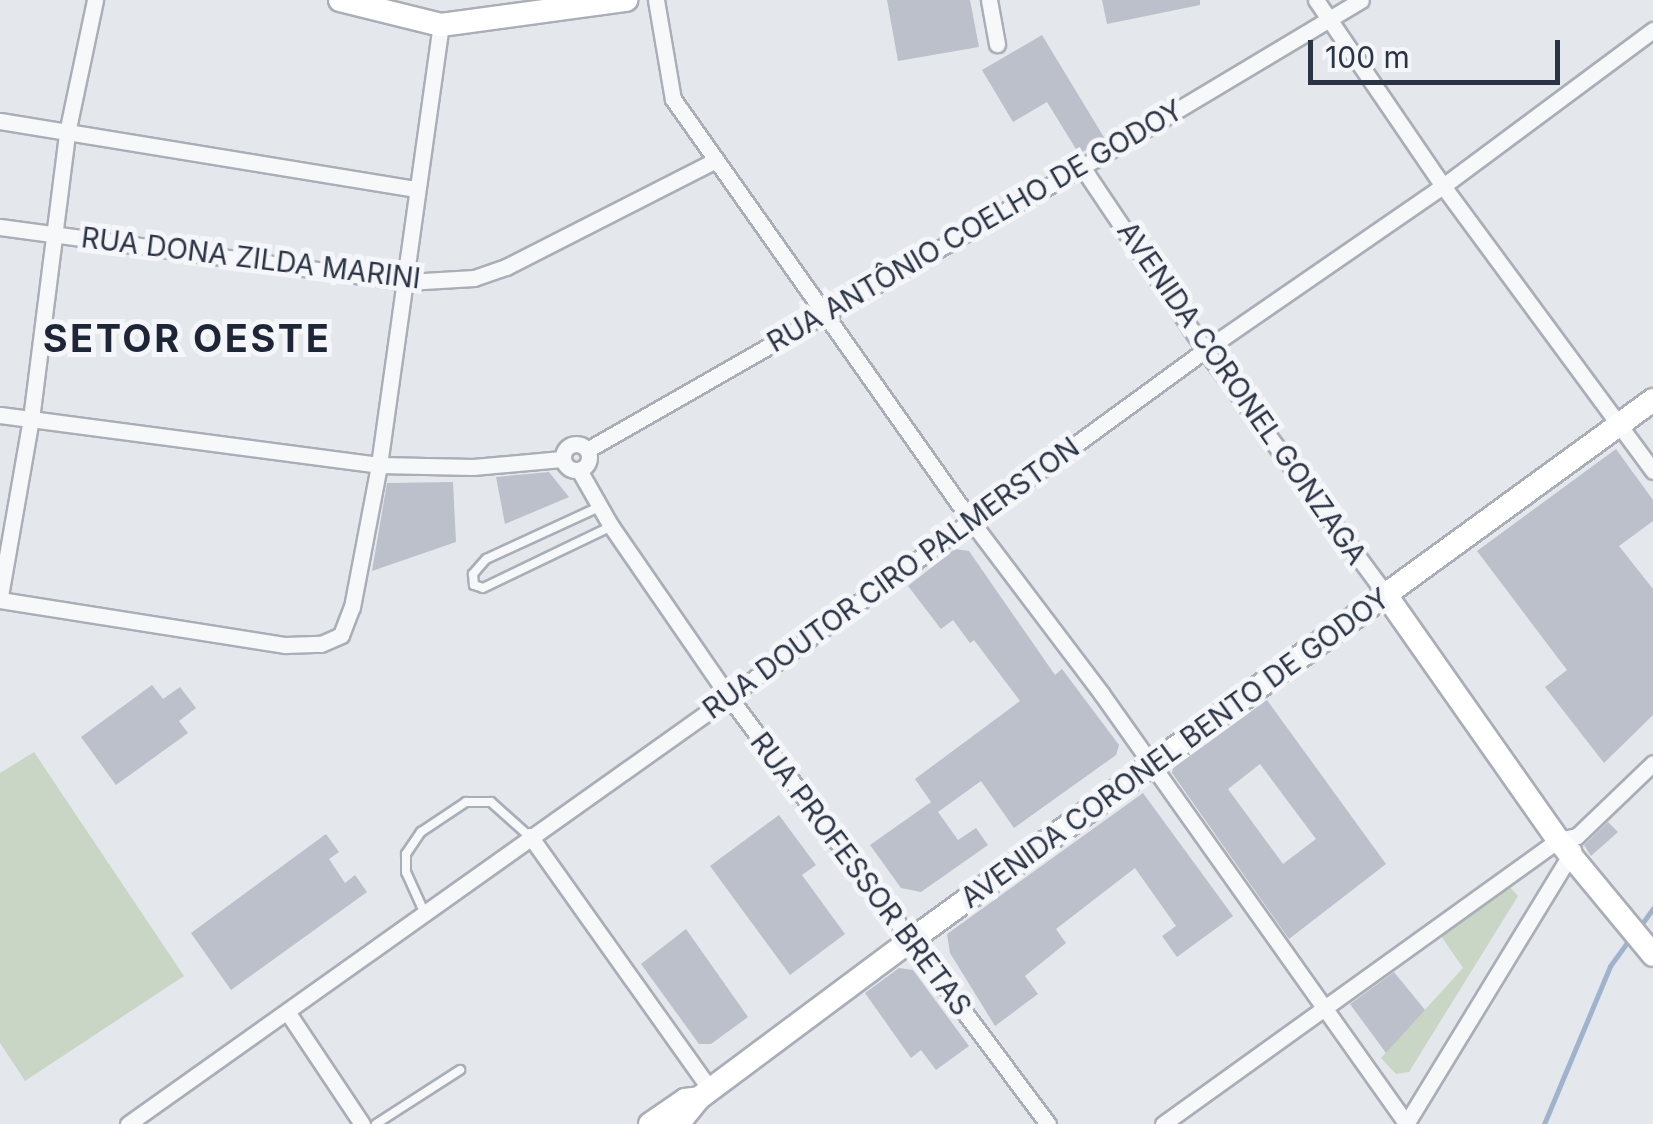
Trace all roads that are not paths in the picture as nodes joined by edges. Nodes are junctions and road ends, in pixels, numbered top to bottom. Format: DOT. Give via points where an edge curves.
graph roads {
  1 [pos="95,0"];
  2 [pos="340,0"];
  3 [pos="626,0"];
  4 [pos="656,0"];
  5 [pos="989,0"];
  6 [pos="1316,0"];
  7 [pos="1361,0"];
  8 [pos="1329,18"];
  9 [pos="441,25"];
  10 [pos="1653,30"];
  11 [pos="997,44"];
  12 [pos="0,121"];
  13 [pos="67,132"];
  14 [pos="716,160"];
  15 [pos="1082,167"];
  16 [pos="1443,186"];
  17 [pos="416,189"];
  18 [pos="0,226"];
  19 [pos="52,234"];
  20 [pos="407,282"];
  21 [pos="825,312"];
  22 [pos="1205,350"];
  23 [pos="1653,400"];
  24 [pos="0,415"];
  25 [pos="31,419"];
  26 [pos="1617,425"];
  27 [pos="587,450"];
  28 [pos="562,458"];
  29 [pos="379,464"];
  30 [pos="579,470"];
  31 [pos="1653,471"];
  32 [pos="599,507"];
  33 [pos="971,521"];
  34 [pos="611,526"];
  35 [pos="1386,595"];
  36 [pos="0,598"];
  37 [pos="729,697"];
  38 [pos="1653,763"];
  39 [pos="1150,764"];
  40 [pos="530,836"];
  41 [pos="1569,844"];
  42 [pos="425,914"];
  43 [pos="910,941"];
  44 [pos="1653,955"];
  45 [pos="1328,1010"];
  46 [pos="288,1013"];
  47 [pos="460,1070"];
  48 [pos="695,1108"];
  49 [pos="1406,1123"];
  50 [pos="128,1124"];
  51 [pos="362,1124"];
  52 [pos="376,1124"];
  53 [pos="650,1124"];
  54 [pos="1048,1124"];
  55 [pos="1163,1124"];
  1 -- 13 [label="street"];
  2 -- 9 [label="main road"];
  3 -- 9 [label="main road"];
  4 -- 14 [label="street" via="673,99"];
  5 -- 11 [label="street"];
  6 -- 8 [label="street"];
  7 -- 8 [label="street, RUA ANTÔNIO COELHO DE GODOY"];
  8 -- 15 [label="street, RUA ANTÔNIO COELHO DE GODOY"];
  8 -- 16 [label="street"];
  9 -- 17 [label="street"];
  10 -- 16 [label="street, RUA DOUTOR CIRO PALMERSTON"];
  12 -- 13 [label="street"];
  13 -- 17 [label="street"];
  13 -- 19 [label="street"];
  14 -- 20 [label="street, RUA DONA ZILDA MARINI" via="506,267 474,278"];
  14 -- 21 [label="street"];
  15 -- 21 [label="street, RUA ANTÔNIO COELHO DE GODOY"];
  15 -- 22 [label="street, AVENIDA CORONEL GONZAGA"];
  16 -- 22 [label="street, RUA DOUTOR CIRO PALMERSTON"];
  16 -- 26 [label="street"];
  17 -- 20 [label="street"];
  18 -- 19 [label="street, RUA DONA ZILDA MARINI"];
  19 -- 20 [label="street, RUA DONA ZILDA MARINI"];
  19 -- 25 [label="street"];
  20 -- 29 [label="street"];
  21 -- 27 [label="street, RUA ANTÔNIO COELHO DE GODOY"];
  21 -- 33 [label="street"];
  22 -- 33 [label="street, RUA DOUTOR CIRO PALMERSTON"];
  22 -- 35 [label="street, AVENIDA CORONEL GONZAGA"];
  23 -- 26 [label="main road, AVENIDA CORONEL BENTO DE GODOY"];
  24 -- 25 [label="street, RUA ANTÔNIO COELHO DE GODOY"];
  25 -- 29 [label="street, RUA ANTÔNIO COELHO DE GODOY"];
  25 -- 36 [label="street"];
  26 -- 31 [label="street"];
  26 -- 35 [label="main road, AVENIDA CORONEL BENTO DE GODOY"];
  27 -- 28 [label="street, RUA ANTÔNIO COELHO DE GODOY" via="571,444"];
  27 -- 30 [label="street" via="589,462"];
  28 -- 29 [label="street, RUA ANTÔNIO COELHO DE GODOY" via="474,467"];
  28 -- 30 [label="street" via="568,469"];
  29 -- 36 [label="street" via="352,607 342,636 321,644 285,645"];
  30 -- 32 [label="street, RUA PROFESSOR BRETAS"];
  32 -- 34 [label="street, RUA PROFESSOR BRETAS"];
  32 -- 34 [label="lane" via="486,559 473,574 474,585 483,588"];
  33 -- 37 [label="street, RUA DOUTOR CIRO PALMERSTON"];
  33 -- 39 [label="street"];
  34 -- 37 [label="street, RUA PROFESSOR BRETAS"];
  35 -- 39 [label="main road, AVENIDA CORONEL BENTO DE GODOY"];
  35 -- 41 [label="main road, AVENIDA CORONEL GONZAGA"];
  37 -- 40 [label="street, RUA DOUTOR CIRO PALMERSTON"];
  37 -- 43 [label="street, RUA PROFESSOR BRETAS"];
  38 -- 41 [label="street"];
  39 -- 43 [label="main road, AVENIDA CORONEL BENTO DE GODOY"];
  39 -- 45 [label="street"];
  40 -- 42 [label="street, RUA DOUTOR CIRO PALMERSTON"];
  40 -- 42 [label="lane" via="490,802 466,802 422,832 406,854 406,872"];
  40 -- 48 [label="street"];
  41 -- 44 [label="main road, AVENIDA CORONEL GONZAGA"];
  41 -- 45 [label="street"];
  41 -- 49 [label="street"];
  42 -- 46 [label="street, RUA DOUTOR CIRO PALMERSTON"];
  43 -- 48 [label="main road, AVENIDA CORONEL BENTO DE GODOY"];
  43 -- 54 [label="street, RUA PROFESSOR BRETAS"];
  45 -- 49 [label="street"];
  45 -- 55 [label="street"];
  46 -- 50 [label="street, RUA DOUTOR CIRO PALMERSTON"];
  46 -- 51 [label="street"];
  47 -- 52 [label="lane"];
  48 -- 53 [label="main road, AVENIDA CORONEL BENTO DE GODOY"];
}
